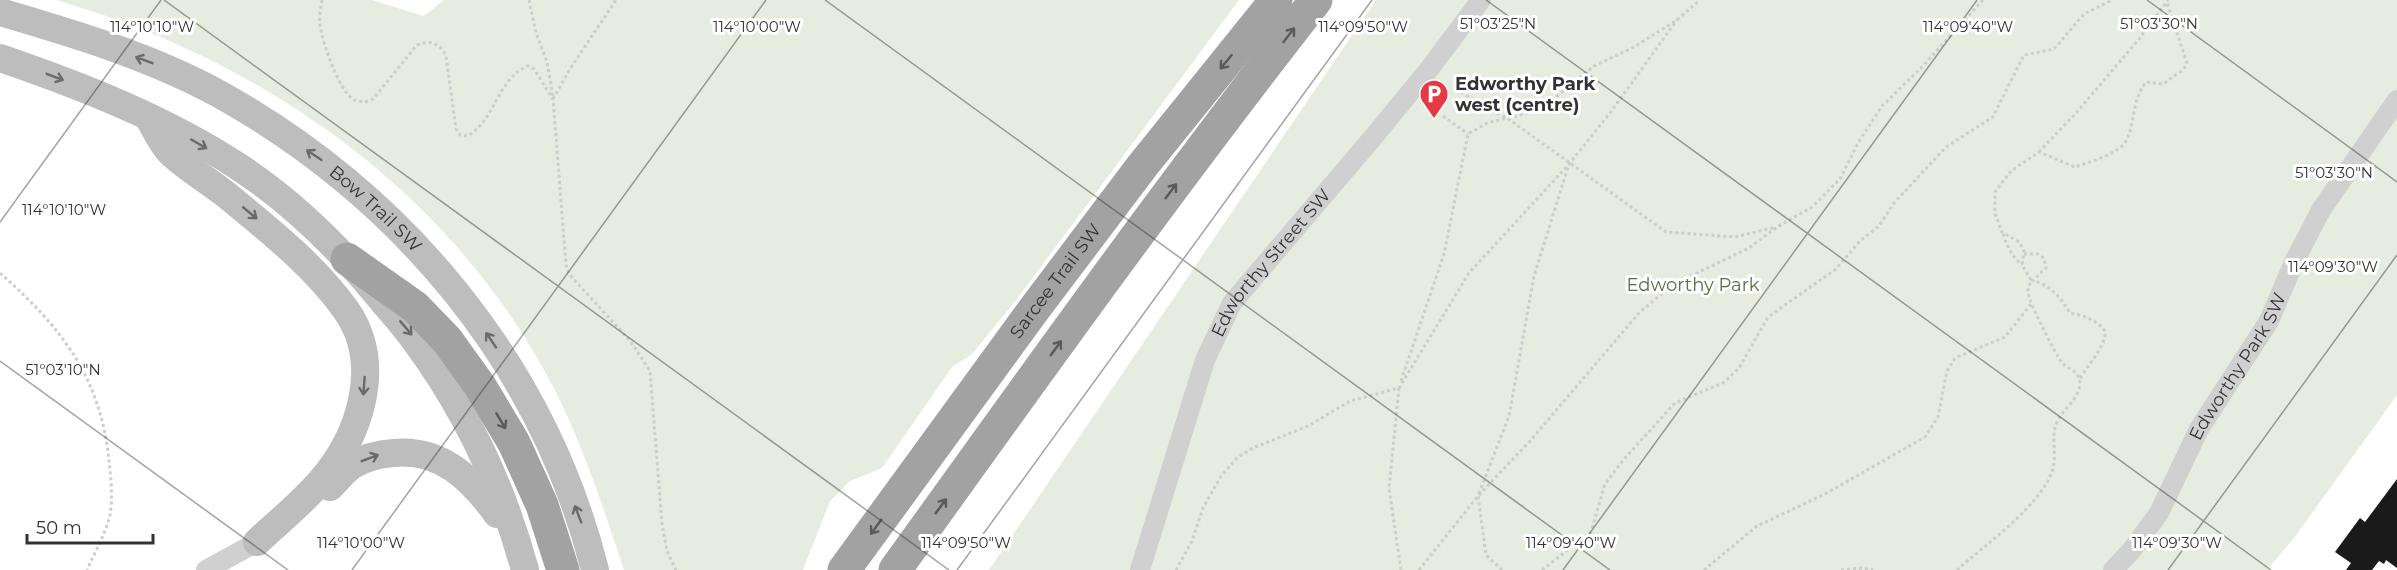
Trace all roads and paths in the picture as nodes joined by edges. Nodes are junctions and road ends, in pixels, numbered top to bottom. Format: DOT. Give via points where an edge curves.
graph roads {
  1 [pos="322,0"];
  2 [pos="529,0"];
  3 [pos="616,0"];
  4 [pos="1276,0"];
  5 [pos="1316,0"];
  6 [pos="1481,0"];
  7 [pos="1700,0"];
  8 [pos="1983,0"];
  9 [pos="2112,0"];
  10 [pos="2168,2"];
  11 [pos="0,12"];
  12 [pos="1677,20"];
  13 [pos="0,58"];
  14 [pos="1461,92"];
  15 [pos="553,99"];
  16 [pos="2397,100"];
  17 [pos="1443,116"];
  18 [pos="147,117"];
  19 [pos="1508,118"];
  20 [pos="1468,134"];
  21 [pos="2039,152"];
  22 [pos="1569,164"];
  23 [pos="1777,227"];
  24 [pos="2002,232"];
  25 [pos="2024,254"];
  26 [pos="347,259"];
  27 [pos="2022,265"];
  28 [pos="0,273"];
  29 [pos="2033,280"];
  30 [pos="2031,303"];
  31 [pos="2079,380"];
  32 [pos="1399,388"];
  33 [pos="1478,496"];
  34 [pos="257,542"];
  35 [pos="522,558"];
  36 [pos="87,570"];
  37 [pos="206,570"];
  38 [pos="564,570"];
  39 [pos="595,570"];
  40 [pos="676,570"];
  41 [pos="844,570"];
  42 [pos="895,570"];
  43 [pos="1140,570"];
  44 [pos="1176,570"];
  45 [pos="1401,570"];
  46 [pos="1419,570"];
  47 [pos="1502,570"];
  48 [pos="1542,570"];
  49 [pos="1704,570"];
  50 [pos="1841,570"];
  51 [pos="1873,570"];
  52 [pos="1958,570"];
  53 [pos="2113,570"];
  1 -- 15 [label="path" via="323,42 345,90 354,100 373,99 416,46 427,42 438,45 446,56 456,129 462,136 480,125 503,90 525,67 534,69"];
  2 -- 15 [label="path"];
  3 -- 15 [label="path"];
  4 -- 41 [label="highway, Sarcee Trail SW, one-way" via="1143,165"];
  42 -- 5 [label="highway, one-way" via="1253,80"];
  6 -- 43 [label="street, Edworthy Street SW" via="1375,135 1232,303 1205,360"];
  7 -- 12 [label="path"];
  8 -- 23 [label="path" via="1882,106 1840,179 1812,207"];
  9 -- 48 [label="path" via="2084,14 2054,49 2024,55 1994,117 1946,147 1894,203 1879,226 1836,269 1768,317 1739,368 1723,383 1675,403 1605,484 1591,532"];
  10 -- 21 [label="path"];
  10 -- 21 [label="path" via="2187,63 2163,84 2146,82 2138,94 2122,147 2075,167"];
  39 -- 11 [label="main road, Bow Trail SW, one-way" via="588,540 560,467 507,364 476,317 404,233 325,163 219,94 89,39"];
  12 -- 19 [label="path" via="1594,66 1540,110"];
  12 -- 22 [label="path"];
  13 -- 18 [label="main road, one-way" via="84,88"];
  14 -- 19 [label="path"];
  15 -- 40 [label="path" via="566,265 572,279 631,342 650,371 662,524"];
  16 -- 53 [label="street, Edworthy Park SW" via="2321,210 2270,321 2199,429 2159,513"];
  17 -- 20 [label="path"];
  18 -- 26 [label="main road, one-way" via="239,167 289,205"];
  18 -- 34 [label="main road, one-way" via="169,151 222,190 319,279 347,311 360,340 364,393 349,441 320,482"];
  19 -- 20 [label="path" via="1487,123"];
  19 -- 22 [label="path"];
  20 -- 32 [label="path" via="1444,254"];
  21 -- 24 [label="path" via="2011,171 1995,192 1995,214"];
  22 -- 23 [label="path" via="1666,232 1735,237"];
  22 -- 32 [label="path" via="1469,273"];
  22 -- 33 [label="path" via="1534,276 1509,416"];
  23 -- 33 [label="path" via="1749,248 1672,285 1639,313"];
  24 -- 25 [label="path" via="2019,242"];
  24 -- 27 [label="path"];
  25 -- 27 [label="path"];
  25 -- 29 [label="path" via="2038,254 2046,261 2046,268"];
  26 -- 35 [label="main road, one-way" via="416,340 445,384 480,446"];
  26 -- 38 [label="highway, one-way" via="415,307 447,340 480,386 524,463"];
  27 -- 29 [label="path"];
  28 -- 36 [label="path" via="62,335 100,413 108,453 110,513"];
  29 -- 30 [label="path" via="2027,291"];
  29 -- 31 [label="path" via="2059,295 2070,313 2093,320 2105,332 2106,339"];
  30 -- 31 [label="path" via="2063,363"];
  30 -- 49 [label="path" via="2005,337 1954,358 1947,371 1938,417 1925,437 1825,494 1757,526"];
  31 -- 52 [label="path" via="2074,400 2056,423 2056,461 2047,485"];
  32 -- 44 [label="path" via="1350,401 1308,426 1238,457 1221,476 1203,508 1192,541"];
  32 -- 45 [label="path" via="1389,488"];
  33 -- 46 [label="path"];
  33 -- 47 [label="path" via="1486,555"];
  34 -- 35 [label="main road, one-way" via="294,522 353,465 381,454 409,452 446,462 471,481"];
  34 -- 37 [label="street"];
  50 -- 51 [label="path"];
}
